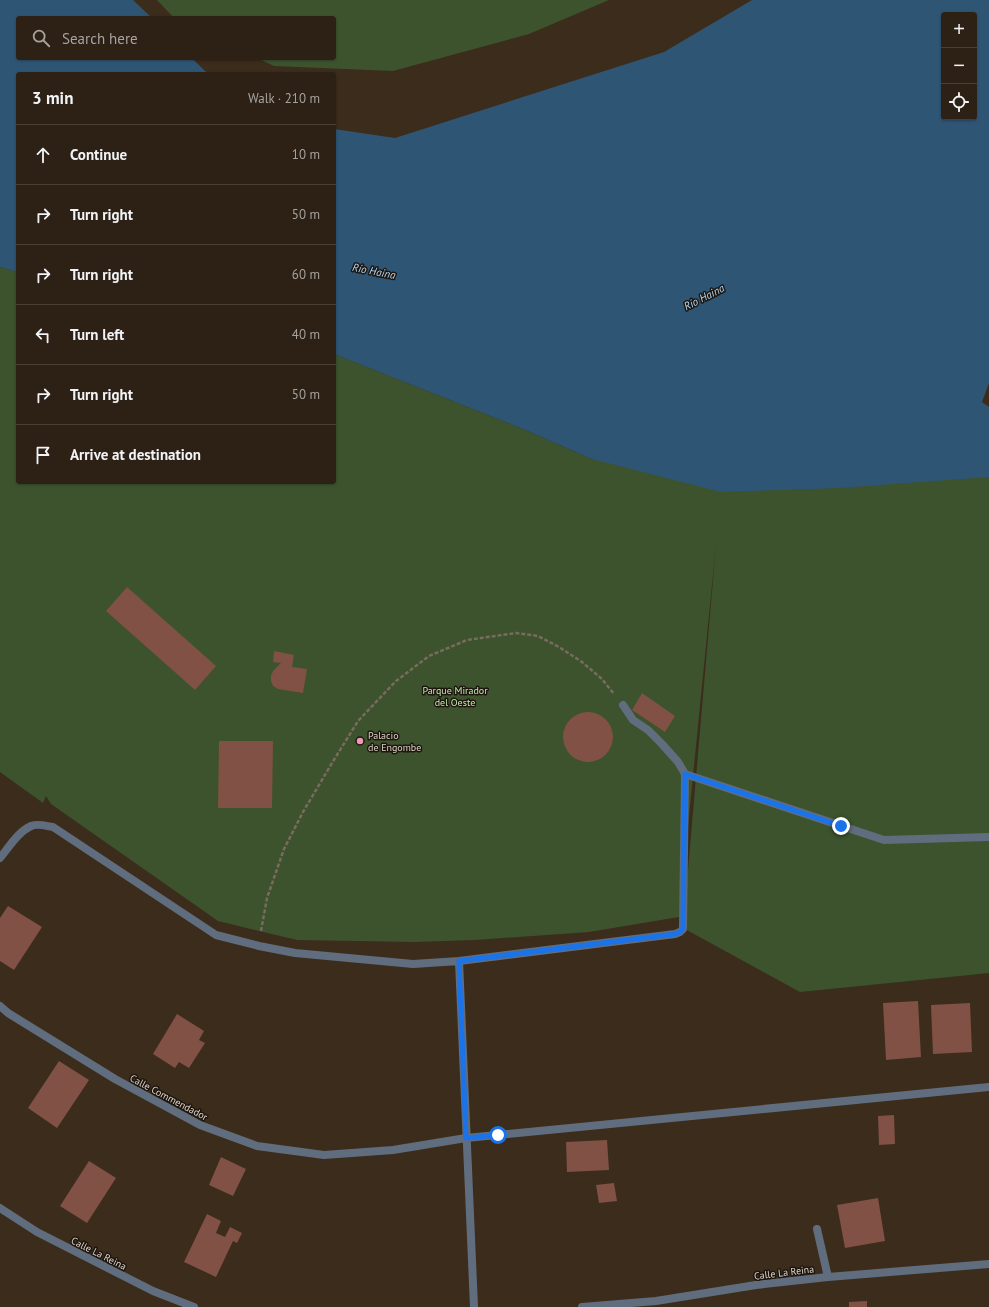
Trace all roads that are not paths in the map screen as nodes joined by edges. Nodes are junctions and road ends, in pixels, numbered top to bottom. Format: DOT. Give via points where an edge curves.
graph roads {
  1 [pos="623,705"];
  2 [pos="685,774"];
  3 [pos="989,837"];
  4 [pos="0,858"];
  5 [pos="459,961"];
  6 [pos="0,1006"];
  7 [pos="989,1087"];
  8 [pos="466,1138"];
  9 [pos="0,1208"];
  10 [pos="817,1229"];
  11 [pos="989,1264"];
  12 [pos="828,1277"];
  13 [pos="194,1307"];
  14 [pos="474,1307"];
  15 [pos="582,1307"];
  1 -- 2 [label="street" via="633,720 662,744"];
  2 -- 3 [label="street" via="884,840"];
  2 -- 5 [label="street" via="683,928 680,932"];
  4 -- 5 [label="street" via="21,833 32,826 42,825 53,828 216,935 296,953 413,964"];
  5 -- 8 [label="street"];
  6 -- 8 [label="street, Calle Commendador" via="136,1091 200,1125 257,1146 324,1155 393,1150"];
  7 -- 8 [label="street, Calle Commendador"];
  8 -- 14 [label="street"];
  9 -- 13 [label="street, Calle La Reina" via="37,1232 112,1271 152,1291"];
  10 -- 12 [label="street"];
  11 -- 12 [label="street, Calle La Reina"];
  12 -- 15 [label="street, Calle La Reina" via="756,1285 656,1301"];
}
